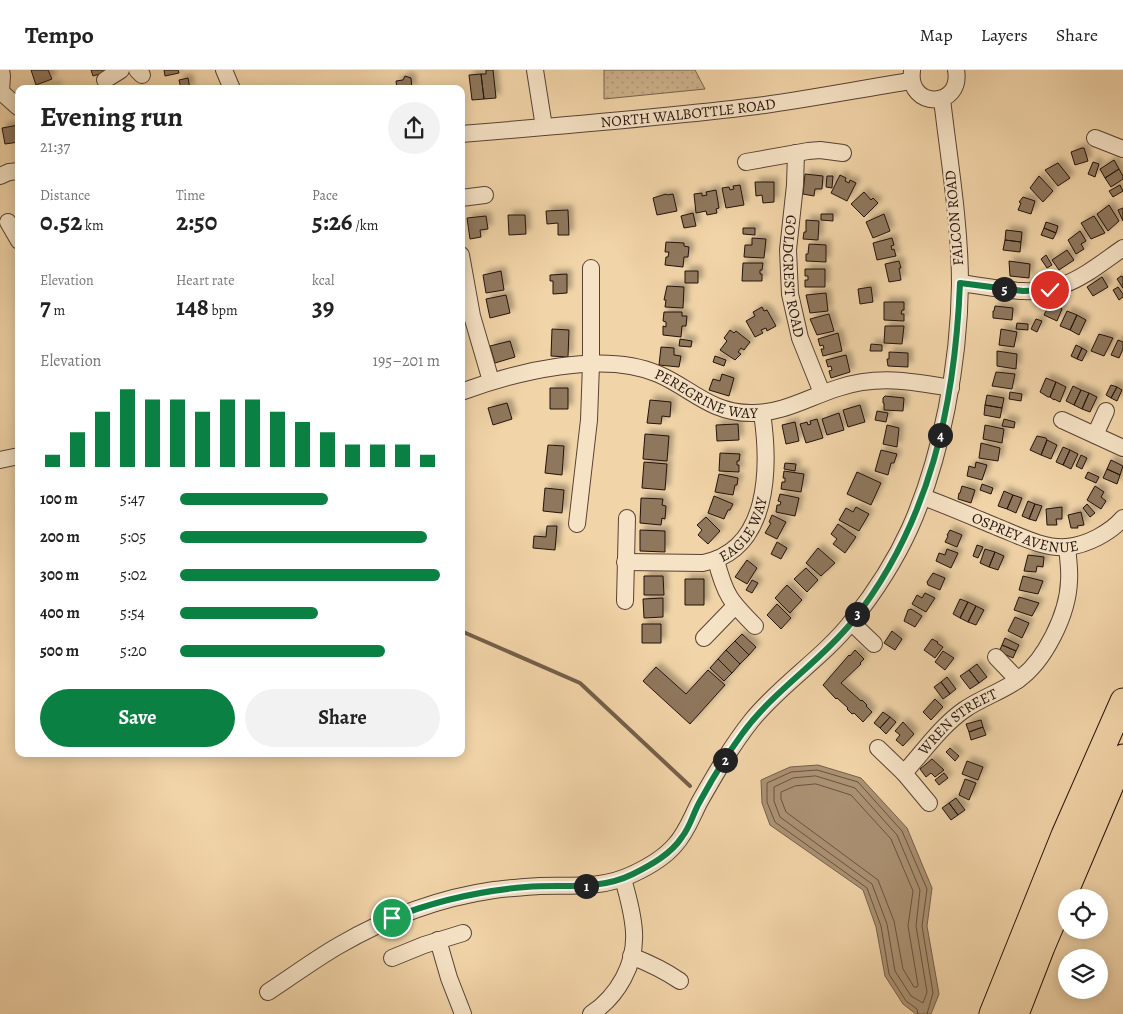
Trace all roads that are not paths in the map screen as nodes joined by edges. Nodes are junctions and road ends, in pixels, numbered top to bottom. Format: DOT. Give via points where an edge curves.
graph roads {
  1 [pos="1,70"];
  2 [pos="120,70"];
  3 [pos="224,70"];
  4 [pos="535,70"];
  5 [pos="959,70"];
  6 [pos="912,76"];
  7 [pos="105,80"];
  8 [pos="230,85"];
  9 [pos="0,91"];
  10 [pos="942,99"];
  11 [pos="15,104"];
  12 [pos="544,127"];
  13 [pos="465,134"];
  14 [pos="1094,138"];
  15 [pos="1123,149"];
  16 [pos="796,153"];
  17 [pos="843,153"];
  18 [pos="746,162"];
  19 [pos="15,172"];
  20 [pos="0,176"];
  21 [pos="485,195"];
  22 [pos="465,198"];
  23 [pos="9,221"];
  24 [pos="15,233"];
  25 [pos="1123,248"];
  26 [pos="591,268"];
  27 [pos="465,277"];
  28 [pos="960,283"];
  29 [pos="591,364"];
  30 [pos="491,382"];
  31 [pos="950,388"];
  32 [pos="465,391"];
  33 [pos="822,394"];
  34 [pos="1106,411"];
  35 [pos="762,413"];
  36 [pos="1062,420"];
  37 [pos="1096,435"];
  38 [pos="1123,448"];
  39 [pos="15,457"];
  40 [pos="0,460"];
  41 [pos="923,497"];
  42 [pos="626,518"];
  43 [pos="1123,518"];
  44 [pos="577,524"];
  45 [pos="1067,547"];
  46 [pos="716,560"];
  47 [pos="625,562"];
  48 [pos="625,601"];
  49 [pos="735,606"];
  50 [pos="851,622"];
  51 [pos="755,626"];
  52 [pos="704,638"];
  53 [pos="874,644"];
  54 [pos="996,656"];
  55 [pos="1018,680"];
  56 [pos="1123,701"];
  57 [pos="878,748"];
  58 [pos="1123,756"];
  59 [pos="904,773"];
  60 [pos="929,803"];
  61 [pos="623,879"];
  62 [pos="463,933"];
  63 [pos="438,940"];
  64 [pos="631,956"];
  65 [pos="392,958"];
  66 [pos="680,981"];
  67 [pos="268,992"];
  68 [pos="463,1014"];
  69 [pos="591,1014"];
  70 [pos="992,1014"];
  71 [pos="1016,1014"];
  1 -- 9 [label="street"];
  2 -- 7 [label="street"];
  3 -- 8 [label="street"];
  4 -- 12 [label="street"];
  5 -- 10 [label="street" via="955,87"];
  6 -- 10 [label="street, NORTH WALBOTTLE ROAD" via="914,89 920,95 927,99"];
  6 -- 12 [label="street, NORTH WALBOTTLE ROAD" via="759,106"];
  9 -- 11 [label="street"];
  10 -- 28 [label="street, FALCON ROAD"];
  12 -- 13 [label="street, NORTH WALBOTTLE ROAD"];
  14 -- 15 [label="street"];
  16 -- 17 [label="street" via="820,150"];
  16 -- 18 [label="street"];
  16 -- 33 [label="street, GOLDCREST ROAD" via="788,250 790,294 800,338"];
  19 -- 20 [label="street"];
  21 -- 22 [label="street"];
  23 -- 24 [label="street"];
  25 -- 28 [label="street" via="1081,276 1050,290 1023,291"];
  26 -- 29 [label="street"];
  27 -- 30 [label="street" via="472,316"];
  28 -- 31 [label="street, FALCON ROAD" via="957,346"];
  29 -- 30 [label="street, PEREGRINE WAY" via="561,366"];
  29 -- 35 [label="street, PEREGRINE WAY" via="642,368 720,407"];
  29 -- 44 [label="street" via="588,428"];
  30 -- 32 [label="street, PEREGRINE WAY"];
  31 -- 33 [label="street, PEREGRINE WAY" via="887,379 853,384"];
  31 -- 41 [label="street, FALCON ROAD"];
  33 -- 35 [label="street, PEREGRINE WAY"];
  34 -- 37 [label="street"];
  35 -- 46 [label="street, EAGLE WAY" via="766,467 756,518 739,546"];
  36 -- 37 [label="street"];
  37 -- 38 [label="street"];
  39 -- 40 [label="street"];
  41 -- 45 [label="street, OSPREY AVENUE" via="1028,539"];
  41 -- 50 [label="street, FALCON ROAD" via="891,564"];
  42 -- 47 [label="street"];
  43 -- 45 [label="street, OSPREY AVENUE" via="1097,538"];
  45 -- 55 [label="street, WREN STREET" via="1070,568 1066,603 1039,660"];
  46 -- 47 [label="street" via="690,564"];
  46 -- 49 [label="street, EAGLE WAY" via="724,589"];
  47 -- 48 [label="street"];
  49 -- 51 [label="street, EAGLE WAY"];
  49 -- 52 [label="street"];
  50 -- 53 [label="street"];
  50 -- 61 [label="street, FALCON ROAD" via="767,704 742,734 672,849 656,862"];
  54 -- 55 [label="street"];
  55 -- 59 [label="street, WREN STREET" via="959,714"];
  56 -- 70 [label="highway" via="1064,835"];
  57 -- 59 [label="street"];
  58 -- 71 [label="highway"];
  59 -- 60 [label="street"];
  61 -- 64 [label="street" via="633,918"];
  61 -- 67 [label="street, FALCON ROAD" via="598,885 493,890 439,901 363,932"];
  62 -- 63 [label="street"];
  63 -- 65 [label="street"];
  63 -- 68 [label="street" via="448,978"];
  64 -- 66 [label="street"];
  64 -- 69 [label="street" via="622,982"];
}
